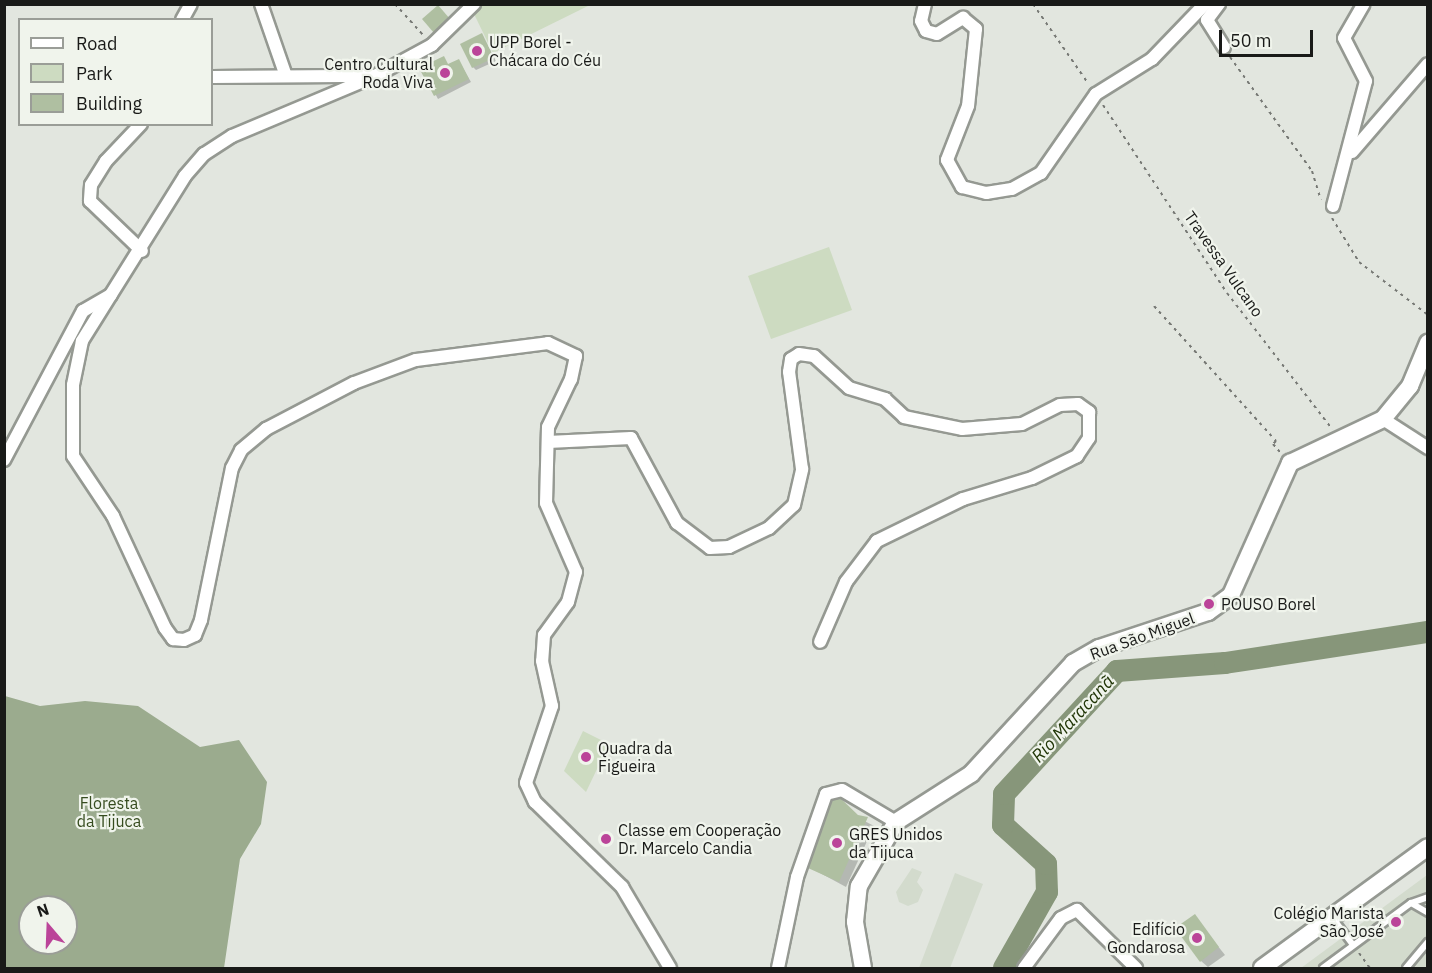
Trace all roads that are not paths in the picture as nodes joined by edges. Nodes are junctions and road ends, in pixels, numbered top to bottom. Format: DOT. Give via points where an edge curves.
graph roads {
  1 [pos="191,4"];
  2 [pos="261,4"];
  3 [pos="474,4"];
  4 [pos="925,4"];
  5 [pos="1205,4"];
  6 [pos="1219,4"];
  7 [pos="1364,4"];
  8 [pos="183,18"];
  9 [pos="1224,47"];
  10 [pos="1428,64"];
  11 [pos="286,76"];
  12 [pos="375,76"];
  13 [pos="213,77"];
  14 [pos="139,126"];
  15 [pos="1347,165"];
  16 [pos="1333,206"];
  17 [pos="142,251"];
  18 [pos="112,295"];
  19 [pos="1428,343"];
  20 [pos="1383,419"];
  21 [pos="548,442"];
  22 [pos="1428,448"];
  23 [pos="4,460"];
  24 [pos="820,642"];
  25 [pos="896,822"];
  26 [pos="1428,847"];
  27 [pos="1428,897"];
  28 [pos="1411,903"];
  29 [pos="1428,913"];
  30 [pos="1332,917"];
  31 [pos="1428,942"];
  32 [pos="1353,945"];
  33 [pos="670,969"];
  34 [pos="778,969"];
  35 [pos="863,969"];
  36 [pos="1024,969"];
  37 [pos="1136,969"];
  38 [pos="1262,969"];
  39 [pos="1323,969"];
  40 [pos="1406,969"];
  1 -- 8 [label="street"];
  2 -- 11 [label="street"];
  3 -- 12 [label="street" via="432,45"];
  4 -- 5 [label="street" via="921,21 926,31 937,34 963,18 976,29 969,106 947,160 962,187 999,192 1041,173 1096,94 1152,59"];
  6 -- 9 [label="street" via="1207,21"];
  7 -- 15 [label="street" via="1344,38 1365,74"];
  10 -- 15 [label="street" via="1362,139"];
  11 -- 12 [label="street"];
  11 -- 13 [label="street"];
  12 -- 17 [label="street" via="232,136 204,154 171,195"];
  14 -- 17 [label="street" via="106,161 91,185 90,201"];
  15 -- 16 [label="street"];
  17 -- 18 [label="street"];
  18 -- 21 [label="street" via="82,341 73,385 73,456 113,516 173,639 195,634 201,620 241,450 267,429 344,388 416,360 548,343 576,356 577,365 548,427"];
  18 -- 23 [label="street" via="83,311"];
  19 -- 20 [label="street" via="1410,386"];
  20 -- 22 [label="street"];
  20 -- 25 [label="street, Rua São Miguel" via="1290,463 1231,595 1208,612 1099,648 1073,663 971,774"];
  21 -- 24 [label="street" via="631,438 677,524 710,548 729,547 769,528 794,505 802,469 789,372 791,359 799,354 814,356 849,388 885,399 904,417 962,429 1022,424 1060,405 1078,404 1089,412 1089,438 1077,456 1032,478 963,499 877,541 846,582"];
  21 -- 33 [label="street" via="546,503 576,572 568,602 544,635 542,661 552,706 526,783 535,802 622,887"];
  25 -- 34 [label="street" via="842,790 826,794 797,877"];
  25 -- 35 [label="street, Rua São Miguel" via="858,886 855,922"];
  26 -- 30 [label="street"];
  27 -- 28 [label="lane"];
  28 -- 29 [label="lane"];
  28 -- 32 [label="lane"];
  30 -- 32 [label="lane"];
  30 -- 38 [label="street"];
  31 -- 40 [label="lane"];
  32 -- 39 [label="lane"];
  36 -- 37 [label="street" via="1069,911 1094,921"];
}
